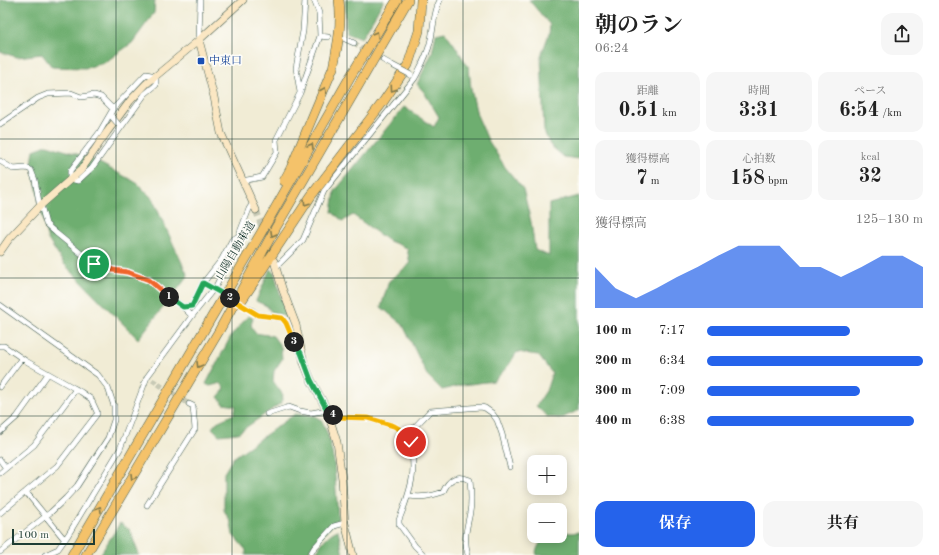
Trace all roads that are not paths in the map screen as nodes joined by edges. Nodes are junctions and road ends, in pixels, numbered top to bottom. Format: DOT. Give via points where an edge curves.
graph roads {
  1 [pos="200,0"];
  2 [pos="243,0"];
  3 [pos="305,0"];
  4 [pos="314,0"];
  5 [pos="339,0"];
  6 [pos="396,0"];
  7 [pos="421,0"];
  8 [pos="440,0"];
  9 [pos="406,3"];
  10 [pos="320,36"];
  11 [pos="328,37"];
  12 [pos="345,39"];
  13 [pos="200,40"];
  14 [pos="354,43"];
  15 [pos="383,60"];
  16 [pos="156,76"];
  17 [pos="413,76"];
  18 [pos="300,93"];
  19 [pos="113,109"];
  20 [pos="111,116"];
  21 [pos="0,124"];
  22 [pos="120,126"];
  23 [pos="0,162"];
  24 [pos="70,179"];
  25 [pos="242,181"];
  26 [pos="41,205"];
  27 [pos="255,207"];
  28 [pos="237,237"];
  29 [pos="0,252"];
  30 [pos="275,264"];
  31 [pos="204,283"];
  32 [pos="0,305"];
  33 [pos="183,307"];
  34 [pos="192,316"];
  35 [pos="219,331"];
  36 [pos="0,346"];
  37 [pos="301,353"];
  38 [pos="21,358"];
  39 [pos="48,374"];
  40 [pos="0,387"];
  41 [pos="76,389"];
  42 [pos="189,404"];
  43 [pos="156,409"];
  44 [pos="327,410"];
  45 [pos="267,414"];
  46 [pos="0,432"];
  47 [pos="408,434"];
  48 [pos="0,460"];
  49 [pos="510,467"];
  50 [pos="6,468"];
  51 [pos="0,473"];
  52 [pos="26,492"];
  53 [pos="409,496"];
  54 [pos="147,506"];
  55 [pos="0,513"];
  56 [pos="46,517"];
  57 [pos="345,523"];
  58 [pos="64,540"];
  59 [pos="0,552"];
  60 [pos="45,555"];
  61 [pos="72,555"];
  62 [pos="86,555"];
  63 [pos="310,555"];
  64 [pos="353,555"];
  65 [pos="424,555"];
  66 [pos="468,555"];
  1 -- 13 [label="street"];
  2 -- 13 [label="street"];
  3 -- 18 [label="street" via="303,32 296,68"];
  4 -- 10 [label="street" via="319,13"];
  43 -- 5 [label="highway, one-way" via="291,168 332,68 339,36"];
  43 -- 6 [label="highway, 山陽自動車道, one-way"];
  7 -- 35 [label="highway, one-way" via="419,31 408,65 383,102 310,196"];
  8 -- 17 [label="street" via="436,7 426,58"];
  9 -- 35 [label="highway, 山陽自動車道, one-way"];
  10 -- 11 [label="street"];
  10 -- 18 [label="street"];
  12 -- 14 [label="street"];
  13 -- 16 [label="street"];
  13 -- 25 [label="street" via="221,133"];
  15 -- 17 [label="street, bridge"];
  16 -- 19 [label="street" via="146,74"];
  16 -- 22 [label="street" via="156,85 145,94"];
  16 -- 24 [label="street" via="130,101 81,170"];
  17 -- 30 [label="street" via="324,191 303,240"];
  18 -- 25 [label="street" via="276,140 277,152 262,177"];
  19 -- 20 [label="street"];
  19 -- 21 [label="street" via="101,97 94,95 81,97 71,93 48,94"];
  20 -- 22 [label="street, bridge"];
  20 -- 24 [label="street" via="70,171"];
  22 -- 24 [label="street" via="92,168 78,181"];
  23 -- 26 [label="street" via="13,169 31,170"];
  24 -- 26 [label="street"];
  25 -- 27 [label="street"];
  26 -- 29 [label="street"];
  26 -- 33 [label="street" via="46,224 94,264 149,280"];
  27 -- 28 [label="street" via="249,209"];
  28 -- 31 [label="street" via="232,240"];
  28 -- 34 [label="street" via="216,286"];
  30 -- 37 [label="street" via="296,326"];
  31 -- 33 [label="street" via="192,306"];
  31 -- 37 [label="street, bridge" via="258,315 282,318"];
  32 -- 56 [label="street" via="98,375 108,388 113,402 114,420 108,438 77,486"];
  33 -- 34 [label="street"];
  34 -- 58 [label="street" via="150,379 120,449"];
  35 -- 62 [label="highway, 山陽自動車道, one-way"];
  36 -- 38 [label="street"];
  37 -- 44 [label="street" via="311,380"];
  38 -- 39 [label="street"];
  38 -- 40 [label="street"];
  39 -- 41 [label="street"];
  39 -- 46 [label="street" via="17,417"];
  41 -- 50 [label="street" via="34,445"];
  41 -- 52 [label="street" via="91,399 97,414 57,466"];
  42 -- 54 [label="street" via="193,406 195,429"];
  61 -- 43 [label="highway, 山陽自動車道, one-way"];
  44 -- 45 [label="street" via="311,413 289,407"];
  44 -- 47 [label="street" via="335,417 368,418 394,426"];
  44 -- 57 [label="street" via="337,442"];
  47 -- 49 [label="street" via="430,411 481,407 492,413 497,420"];
  47 -- 53 [label="street" via="413,453 413,478"];
  48 -- 50 [label="street"];
  50 -- 51 [label="street"];
  52 -- 55 [label="street"];
  52 -- 56 [label="street"];
  53 -- 65 [label="street" via="399,524"];
  53 -- 66 [label="street" via="429,497 443,492 448,483 456,477 470,480 470,511 466,528"];
  56 -- 58 [label="street"];
  56 -- 59 [label="street"];
  57 -- 63 [label="street" via="334,526"];
  57 -- 64 [label="street"];
  58 -- 60 [label="street" via="58,548"];
}
